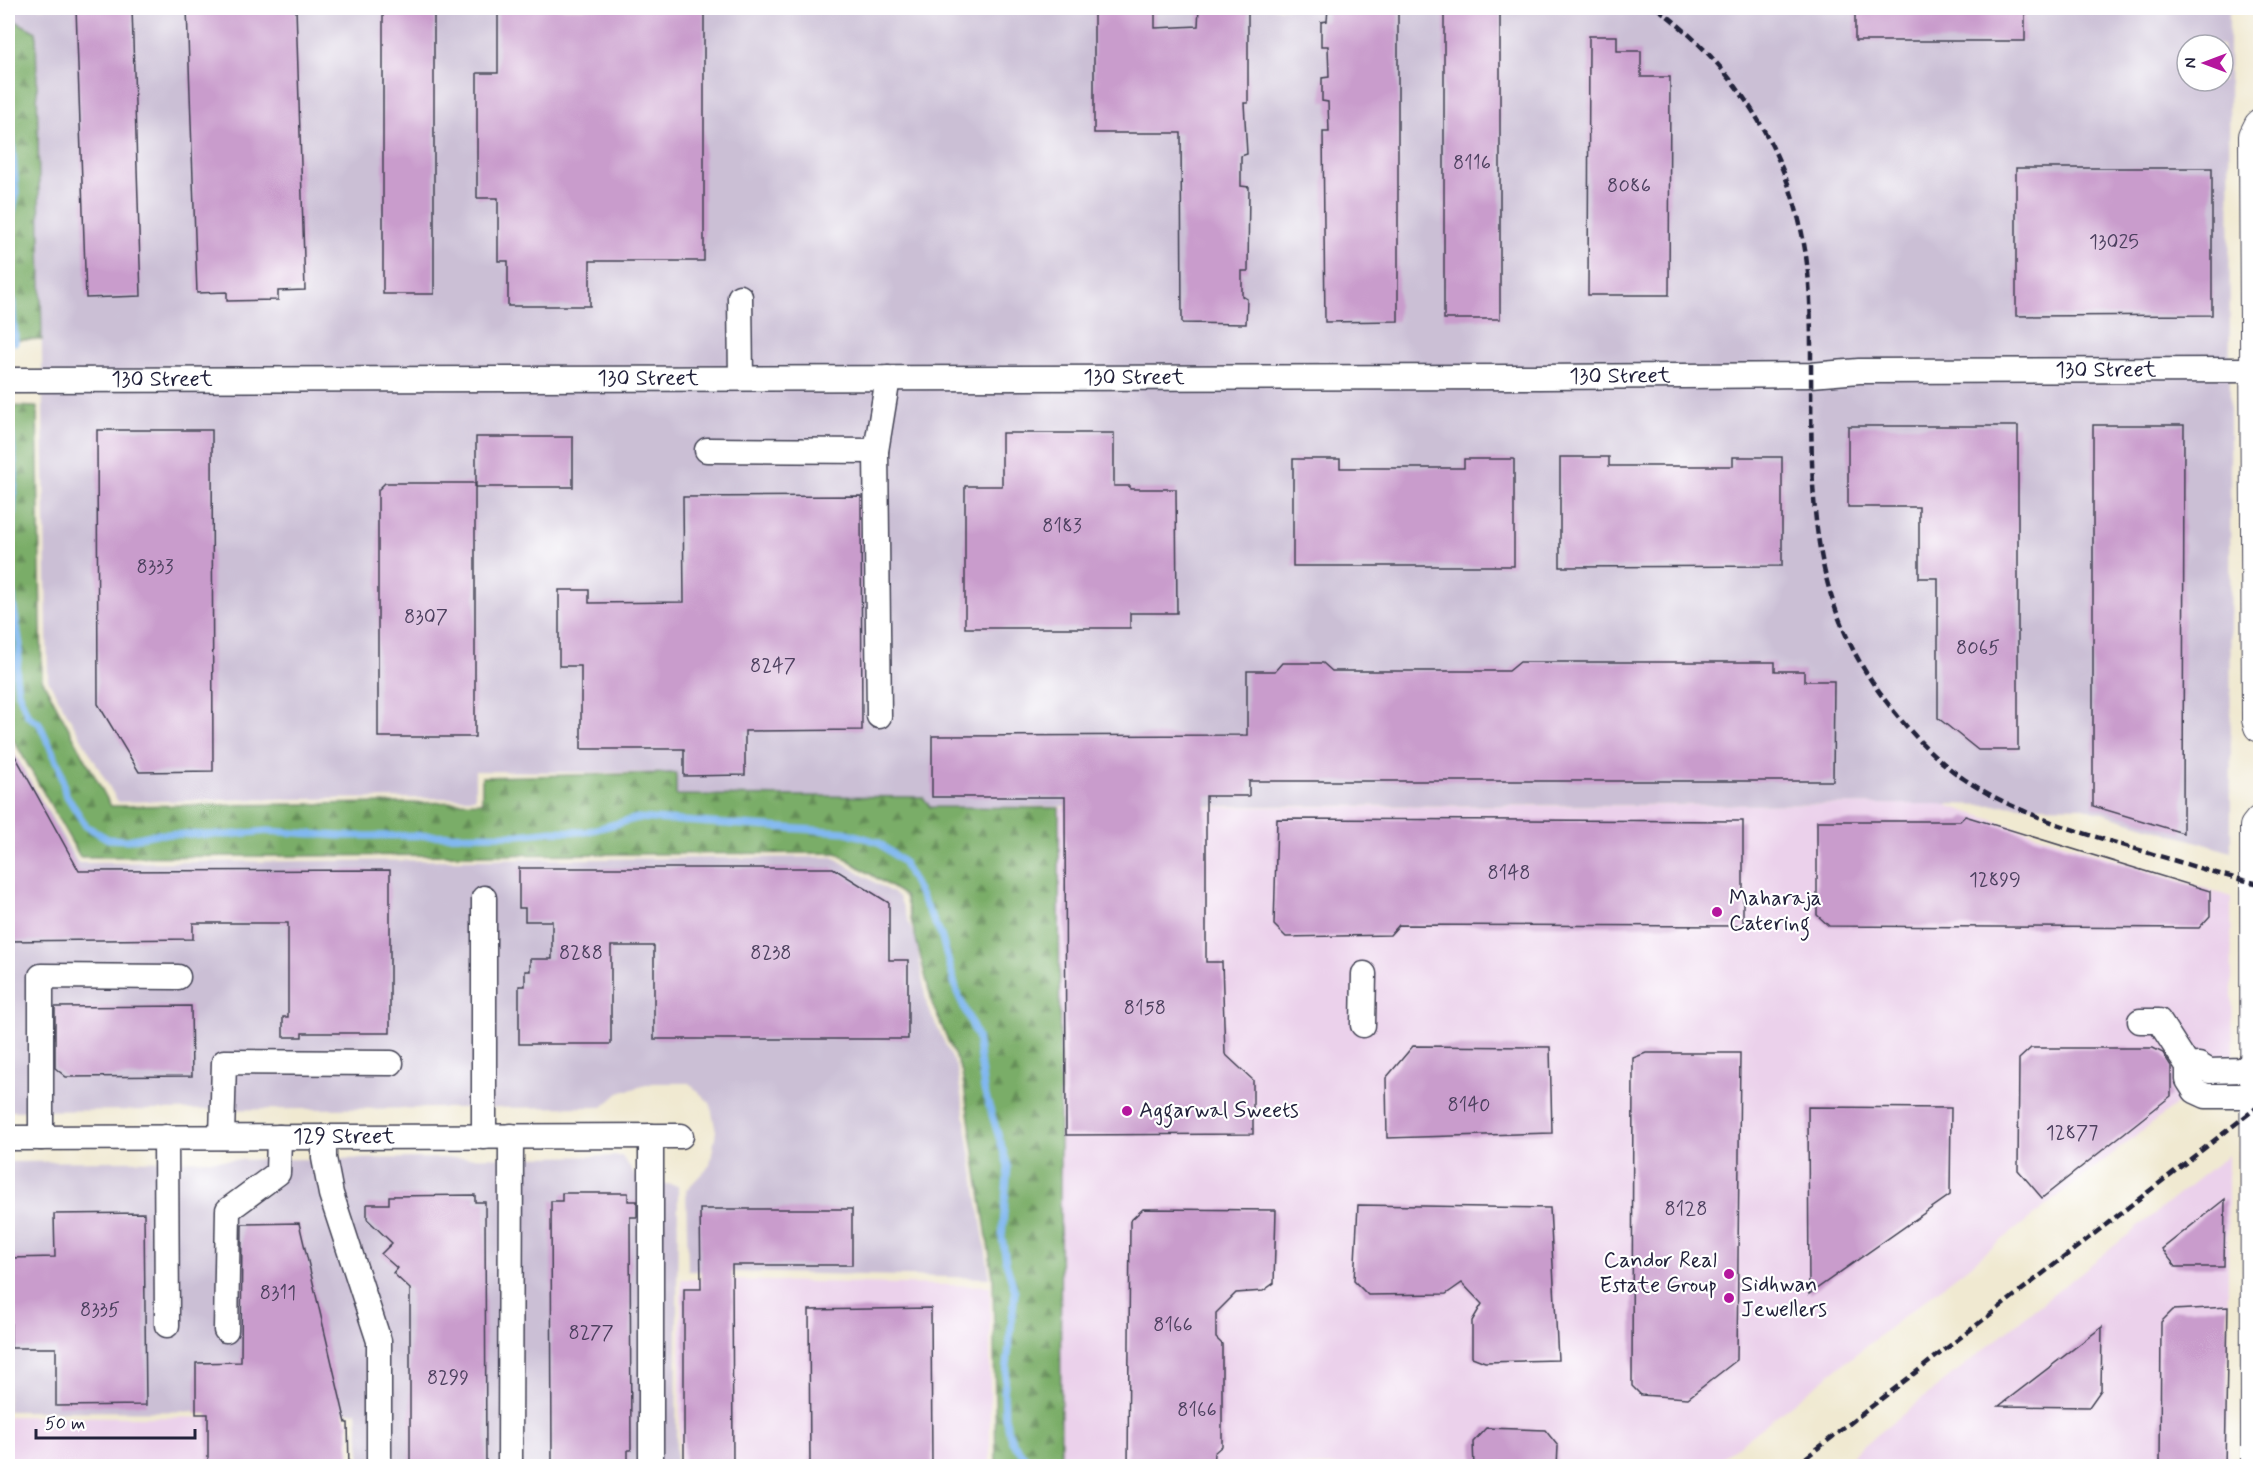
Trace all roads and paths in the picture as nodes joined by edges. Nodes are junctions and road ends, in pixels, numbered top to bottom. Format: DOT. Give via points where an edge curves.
graph roads {
  1 [pos="2260,126"];
  2 [pos="740,297"];
  3 [pos="2258,370"];
  4 [pos="741,378"];
  5 [pos="888,378"];
  6 [pos="8,380"];
  7 [pos="707,450"];
  8 [pos="876,451"];
  9 [pos="879,716"];
  10 [pos="2260,726"];
  11 [pos="2260,822"];
  12 [pos="484,898"];
  13 [pos="1364,974"];
  14 [pos="178,977"];
  15 [pos="2140,1021"];
  16 [pos="1363,1025"];
  17 [pos="2257,1055"];
  18 [pos="391,1063"];
  19 [pos="2188,1065"];
  20 [pos="2259,1096"];
  21 [pos="511,1136"];
  22 [pos="651,1136"];
  23 [pos="681,1136"];
  24 [pos="166,1137"];
  25 [pos="222,1137"];
  26 [pos="279,1137"];
  27 [pos="324,1137"];
  28 [pos="484,1137"];
  29 [pos="8,1138"];
  30 [pos="41,1138"];
  31 [pos="2259,1275"];
  32 [pos="167,1325"];
  33 [pos="226,1330"];
  34 [pos="379,1467"];
  35 [pos="510,1467"];
  36 [pos="651,1467"];
  37 [pos="2257,1467"];
  1 -- 3 [label="main road" via="2255,136"];
  2 -- 4 [label="street"];
  3 -- 5 [label="street, 130 Street"];
  3 -- 10 [label="main road"];
  4 -- 5 [label="street, 130 Street"];
  4 -- 6 [label="street, 130 Street"];
  5 -- 8 [label="street"];
  7 -- 8 [label="street"];
  8 -- 9 [label="street"];
  11 -- 17 [label="main road" via="2256,827"];
  12 -- 28 [label="street"];
  13 -- 16 [label="street"];
  14 -- 30 [label="street" via="41,976"];
  15 -- 19 [label="street" via="2159,1021"];
  17 -- 19 [label="street" via="2242,1070 2209,1071 2199,1065"];
  17 -- 20 [label="main road"];
  18 -- 25 [label="street" via="224,1062"];
  19 -- 20 [label="street" via="2188,1080 2195,1091 2206,1096"];
  20 -- 31 [label="main road"];
  21 -- 22 [label="street, 129 Street"];
  21 -- 28 [label="street, 129 Street"];
  21 -- 35 [label="street"];
  22 -- 23 [label="street, 129 Street"];
  22 -- 36 [label="street"];
  24 -- 25 [label="street, 129 Street"];
  24 -- 30 [label="street, 129 Street"];
  24 -- 32 [label="street"];
  25 -- 26 [label="street, 129 Street"];
  26 -- 27 [label="street, 129 Street"];
  26 -- 33 [label="street" via="278,1173 228,1210"];
  27 -- 28 [label="street, 129 Street"];
  27 -- 34 [label="street" via="331,1194 379,1341"];
  29 -- 30 [label="street, 129 Street"];
  31 -- 37 [label="main road"];
}
